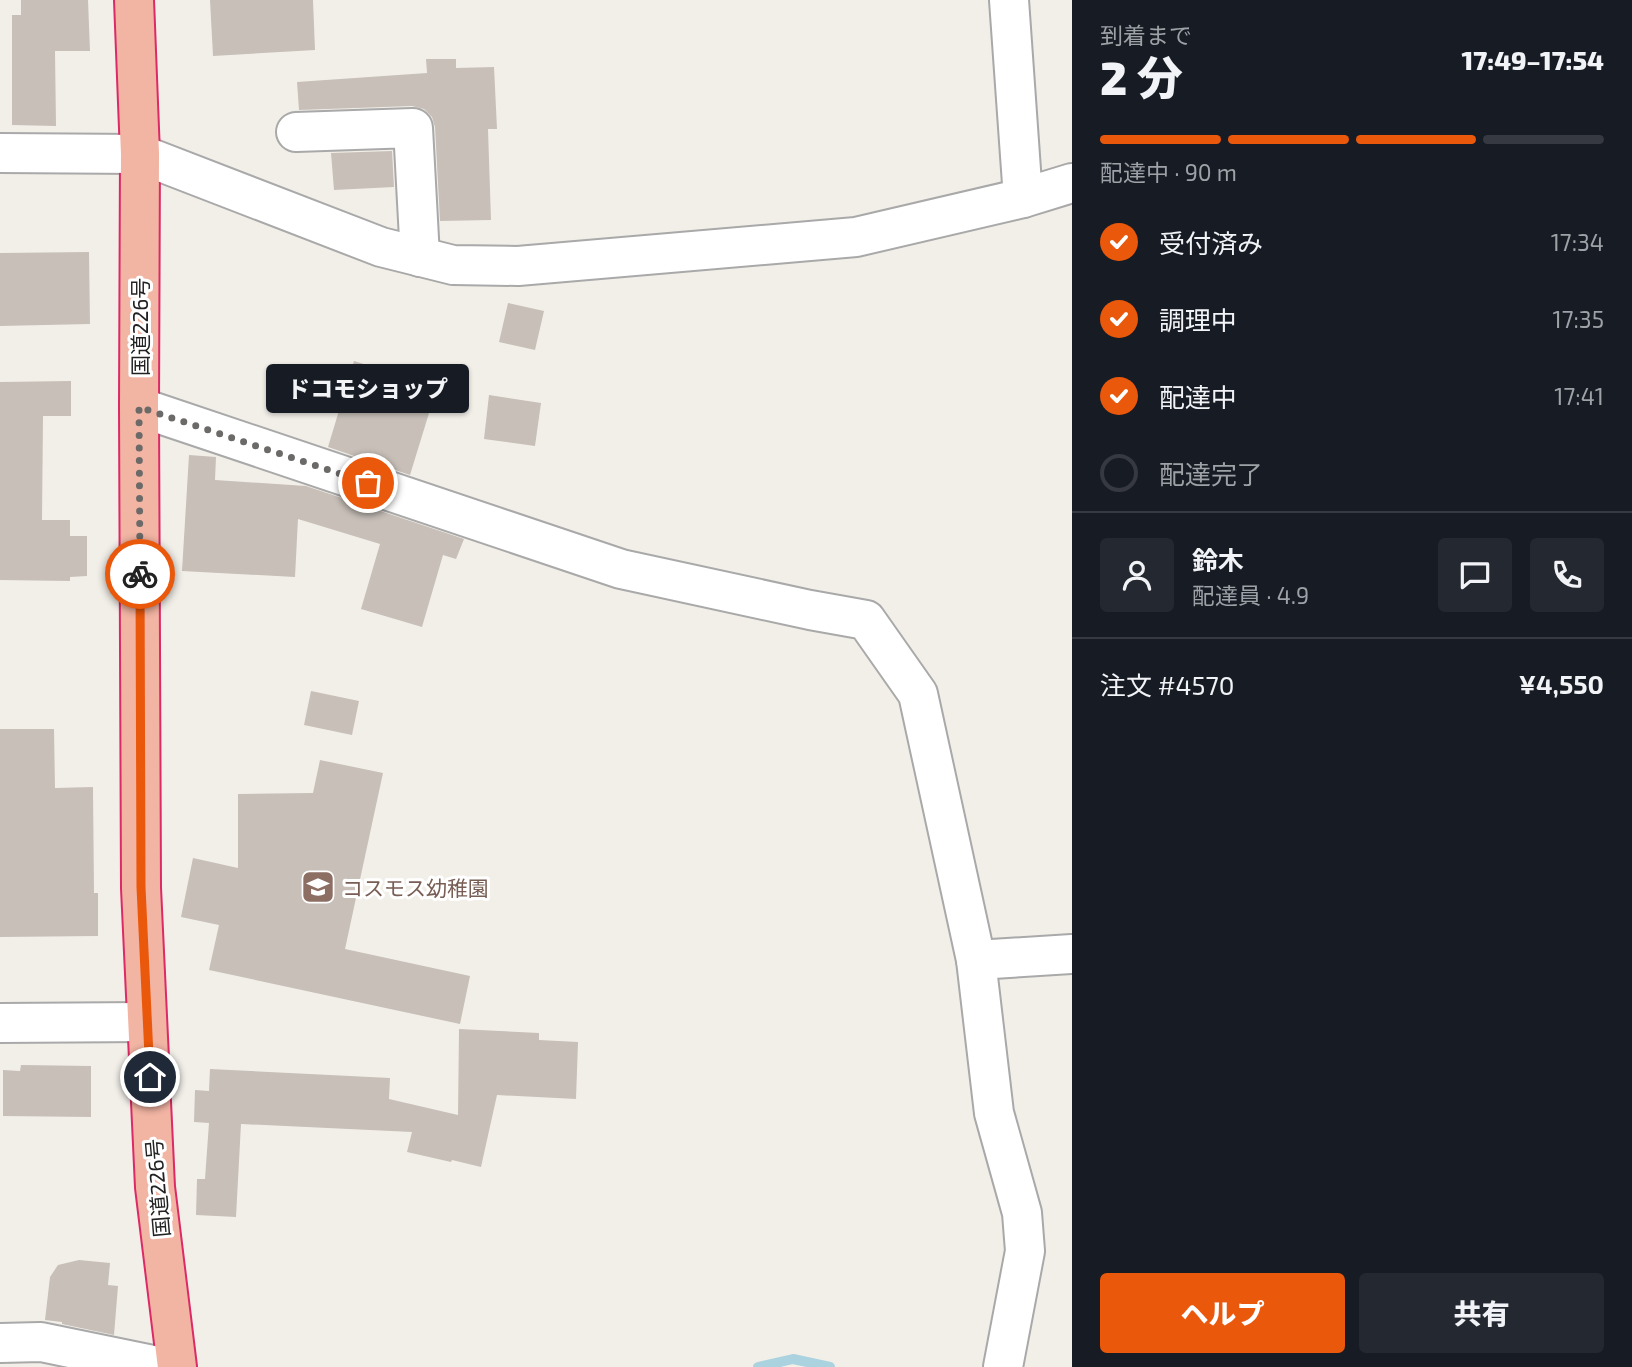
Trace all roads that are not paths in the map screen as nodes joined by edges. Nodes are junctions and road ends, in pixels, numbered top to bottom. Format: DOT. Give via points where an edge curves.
graph roads {
  1 [pos="134,0"];
  2 [pos="1009,0"];
  3 [pos="296,132"];
  4 [pos="0,153"];
  5 [pos="140,154"];
  6 [pos="1072,183"];
  7 [pos="1023,198"];
  8 [pos="420,257"];
  9 [pos="139,407"];
  10 [pos="1072,954"];
  11 [pos="976,960"];
  12 [pos="147,1022"];
  13 [pos="0,1023"];
  14 [pos="0,1343"];
  15 [pos="163,1367"];
  16 [pos="177,1367"];
  17 [pos="1003,1367"];
  1 -- 5 [label="highway, 国道226号"];
  2 -- 7 [label="street"];
  3 -- 8 [label="street" via="413,128"];
  4 -- 5 [label="street"];
  5 -- 8 [label="street" via="381,247"];
  5 -- 9 [label="highway, 国道226号"];
  6 -- 7 [label="street"];
  7 -- 8 [label="street" via="856,237 518,266 453,265"];
  9 -- 11 [label="street" via="621,569 866,620 918,694"];
  9 -- 12 [label="highway, 国道226号" via="141,887"];
  10 -- 11 [label="street"];
  11 -- 17 [label="street" via="994,1113 1022,1213 1025,1251"];
  12 -- 13 [label="street"];
  12 -- 16 [label="highway, 国道226号" via="155,1187"];
  14 -- 15 [label="street" via="41,1342"];
}
